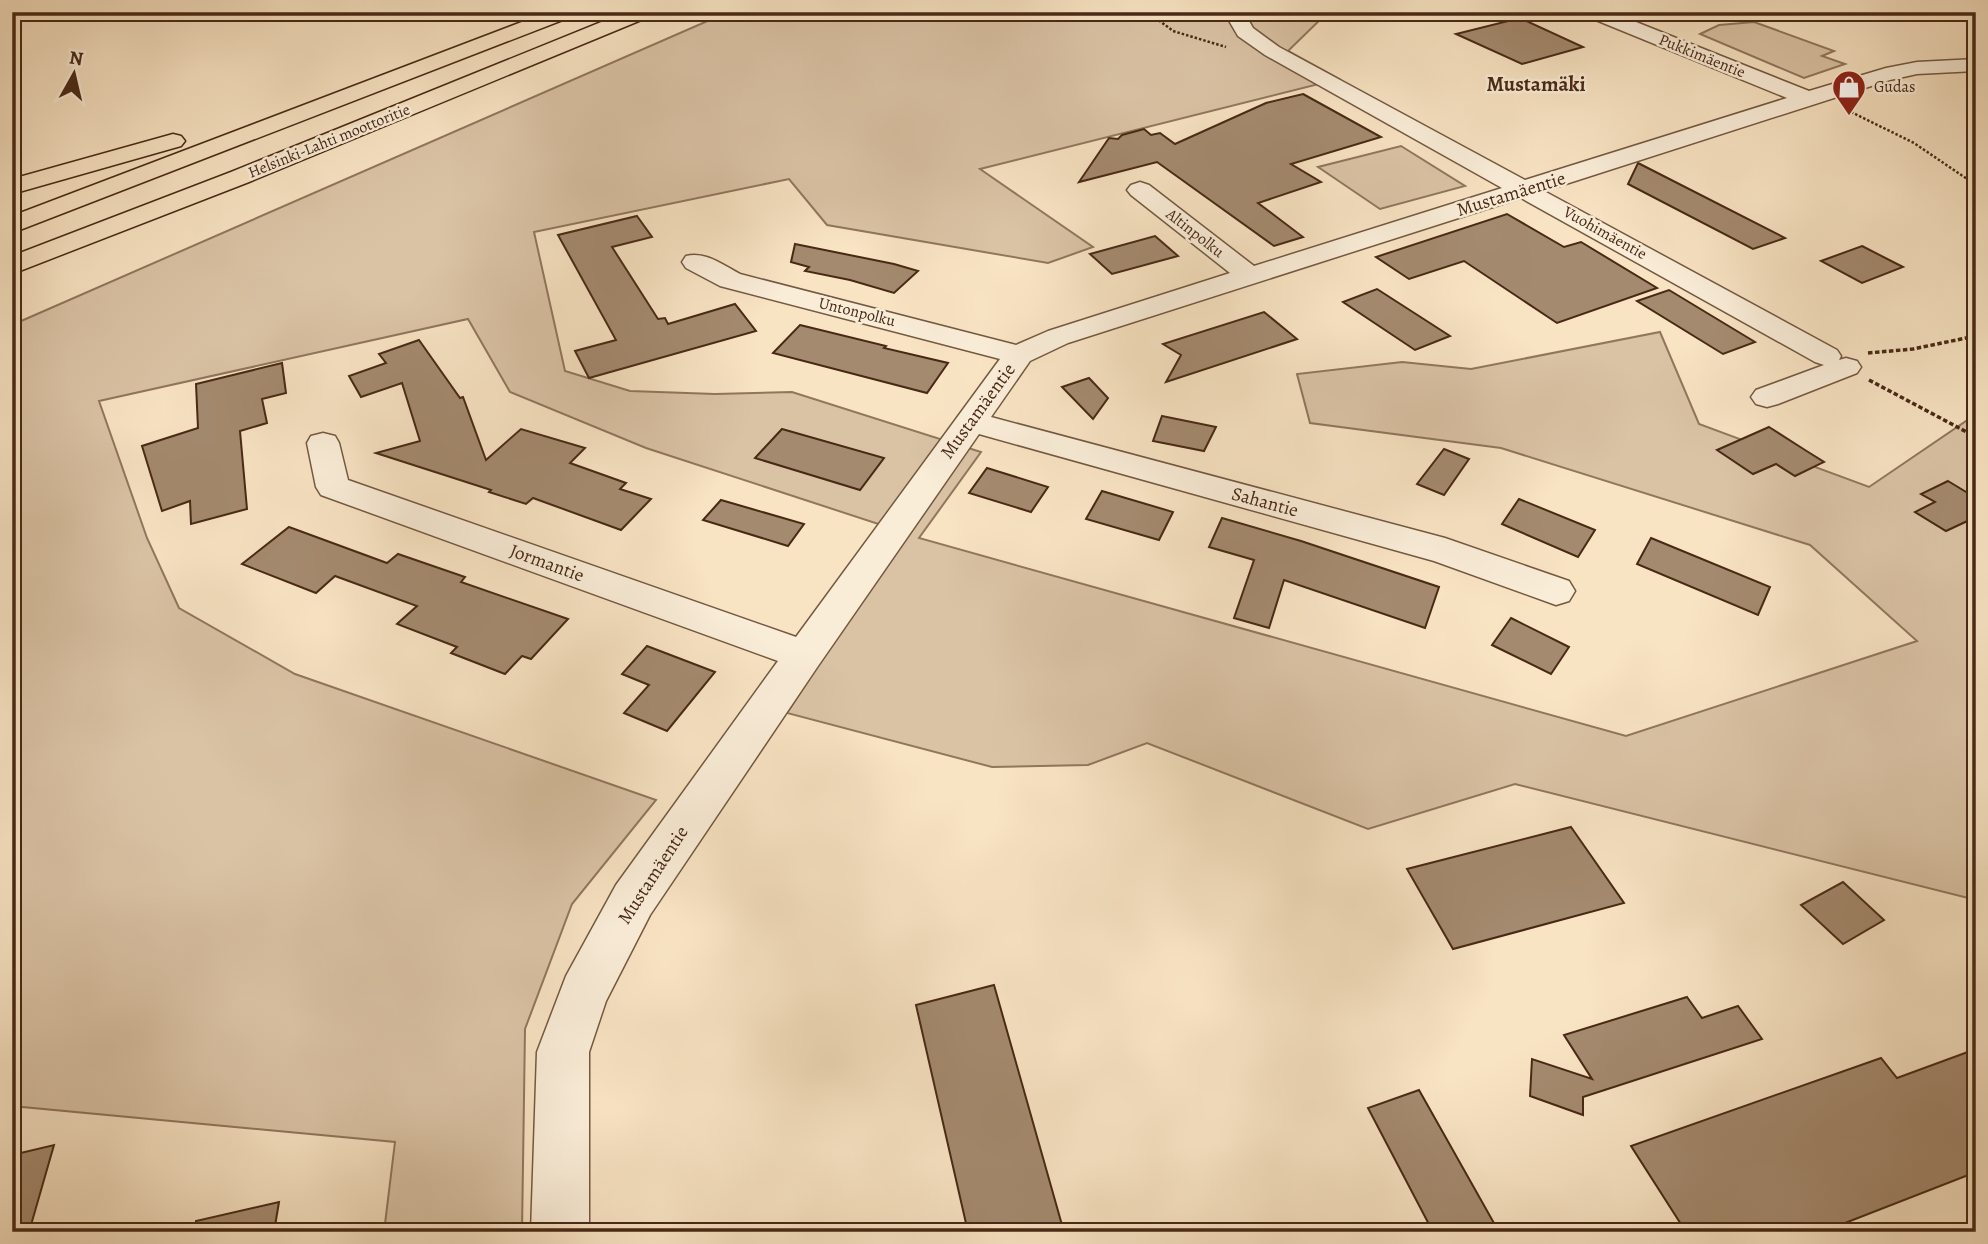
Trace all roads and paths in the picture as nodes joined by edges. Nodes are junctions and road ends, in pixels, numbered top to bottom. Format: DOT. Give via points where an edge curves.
graph roads {
  1 [pos="545,12"];
  2 [pos="566,12"];
  3 [pos="644,12"];
  4 [pos="1148,12"];
  5 [pos="1234,12"];
  6 [pos="1593,12"];
  7 [pos="1228,48"];
  8 [pos="524,63"];
  9 [pos="1976,65"];
  10 [pos="1825,103"];
  11 [pos="1976,185"];
  12 [pos="12,187"];
  13 [pos="1525,189"];
  14 [pos="1140,190"];
  15 [pos="12,225"];
  16 [pos="696,262"];
  17 [pos="12,265"];
  18 [pos="1250,276"];
  19 [pos="12,284"];
  20 [pos="1976,336"];
  21 [pos="1019,355"];
  22 [pos="1836,361"];
  23 [pos="1767,397"];
  24 [pos="970,421"];
  25 [pos="1976,438"];
  26 [pos="323,443"];
  27 [pos="1556,591"];
  28 [pos="804,655"];
  29 [pos="560,1232"];
  1 -- 12 [label="highway" via="207,131"];
  2 -- 15 [label="highway, Helsinki-Lahti moottoritie"];
  3 -- 8 [label="highway, Helsinki-Lahti moottoritie"];
  4 -- 7 [label="path" via="1178,32"];
  5 -- 13 [label="street, Vuohimäentie" via="1245,32 1272,51"];
  6 -- 10 [label="street, Pukkimäentie"];
  8 -- 17 [label="highway, Helsinki-Lahti moottoritie"];
  8 -- 19 [label="highway"];
  9 -- 10 [label="street, Mustamäentie" via="1898,72"];
  10 -- 11 [label="path" via="1918,144"];
  10 -- 13 [label="street, Mustamäentie"];
  13 -- 18 [label="street, Mustamäentie"];
  13 -- 22 [label="street, Vuohimäentie"];
  14 -- 18 [label="street, Altinpolku"];
  16 -- 21 [label="street, Untonpolku" via="730,280"];
  18 -- 21 [label="street, Mustamäentie" via="1058,337"];
  20 -- 22 [label="path"];
  21 -- 24 [label="street, Mustamäentie"];
  22 -- 23 [label="street"];
  22 -- 25 [label="path"];
  24 -- 27 [label="street, Sahantie" via="1444,551"];
  24 -- 28 [label="street, Mustamäentie"];
  26 -- 28 [label="street, Jormantie" via="333,487"];
  28 -- 29 [label="street, Mustamäentie" via="633,900 584,993 563,1052"];
}
